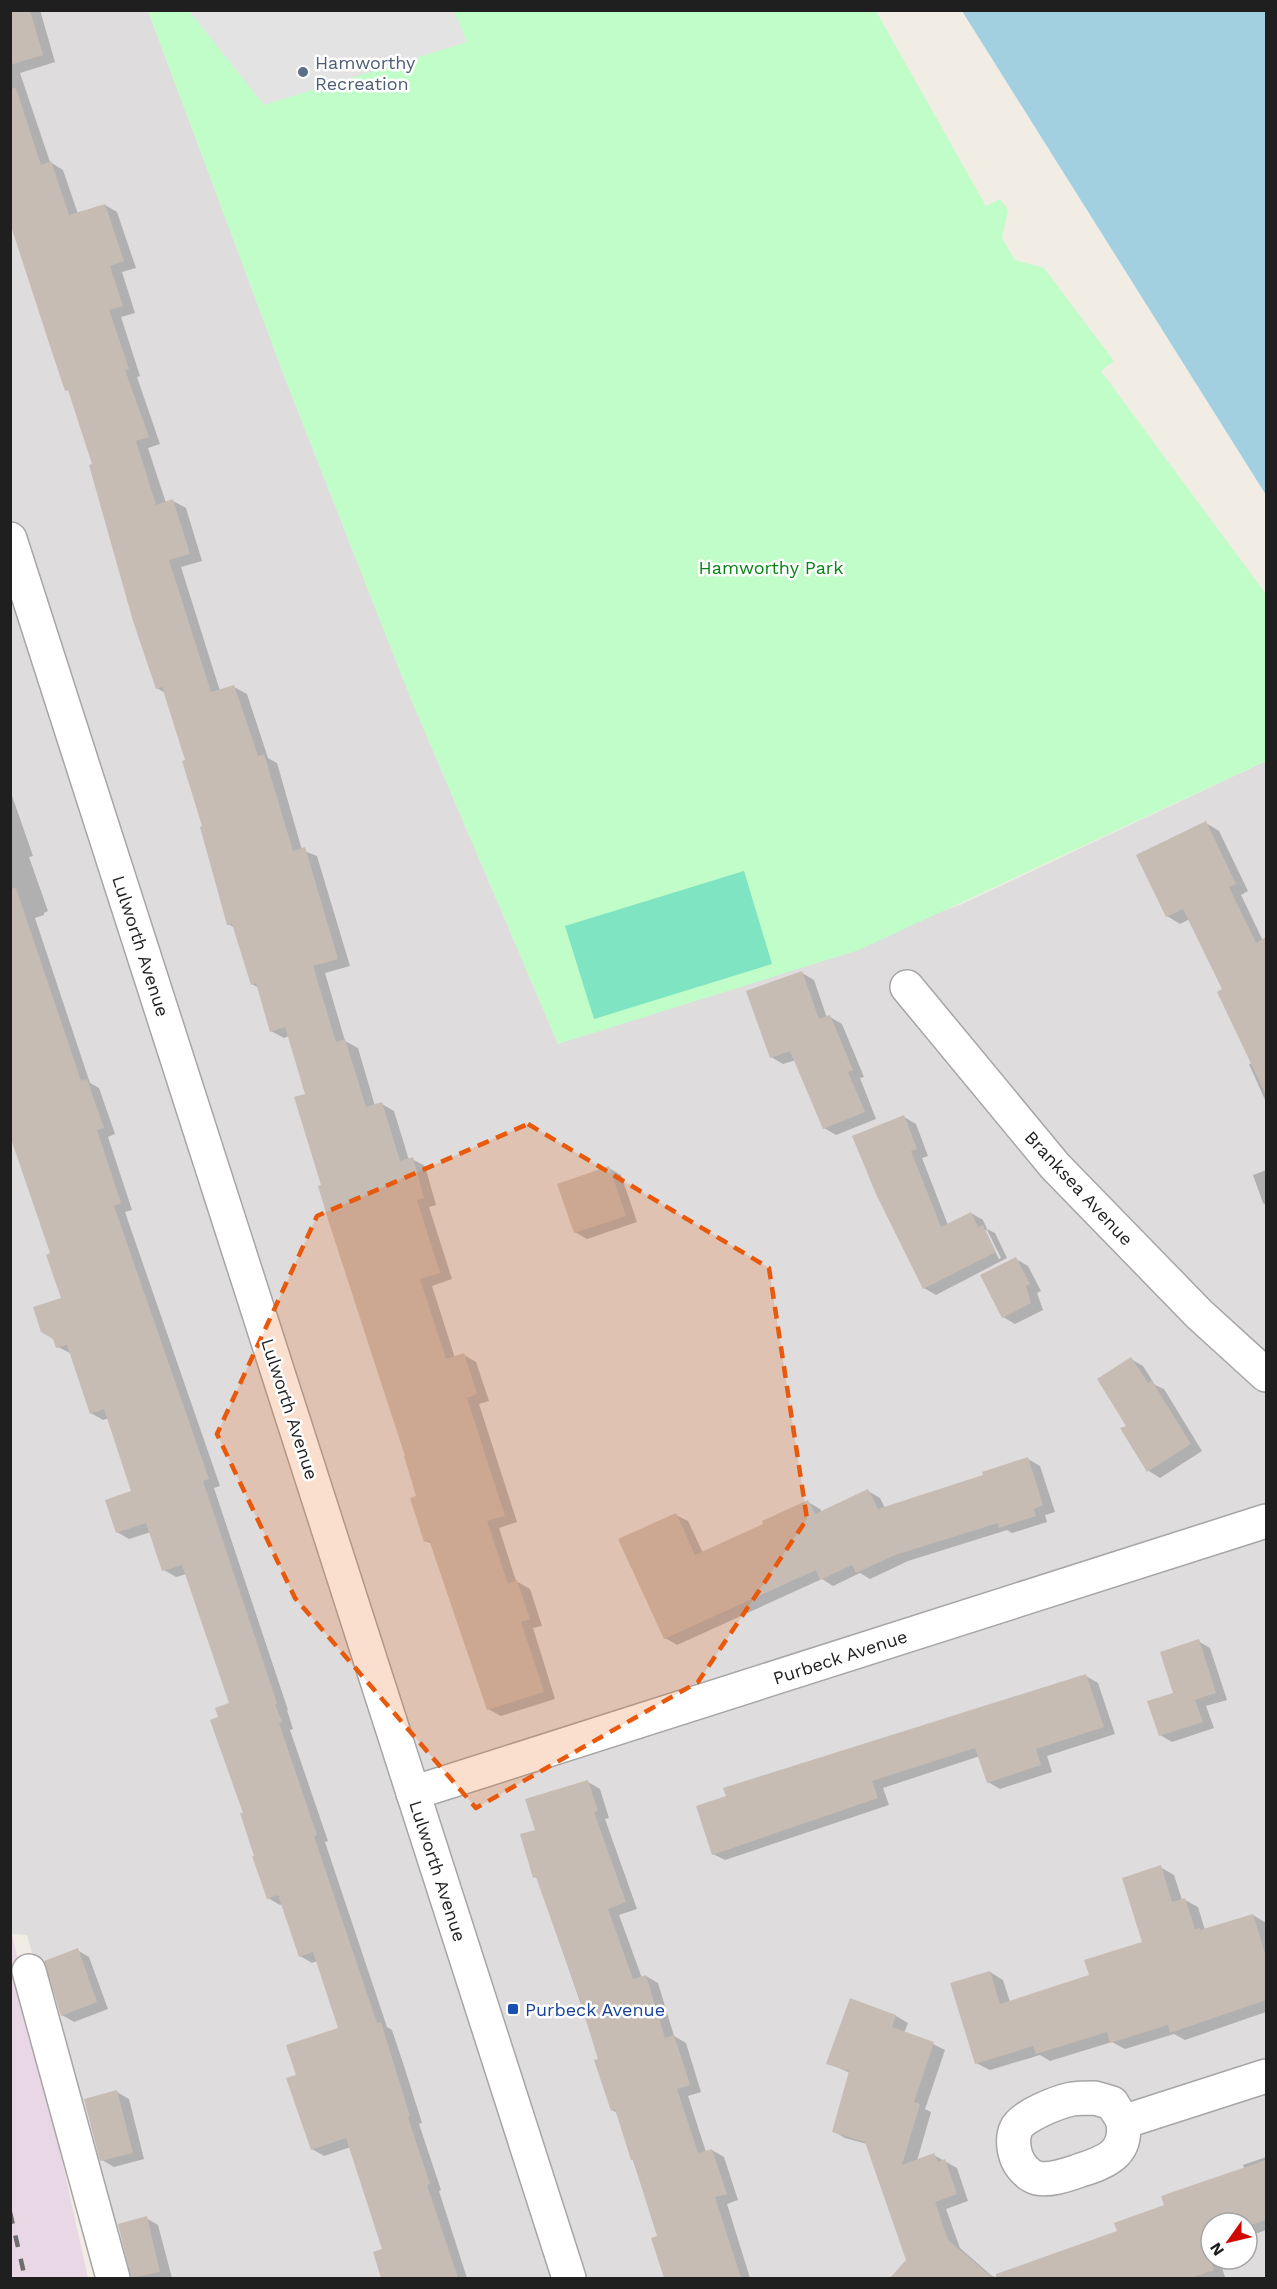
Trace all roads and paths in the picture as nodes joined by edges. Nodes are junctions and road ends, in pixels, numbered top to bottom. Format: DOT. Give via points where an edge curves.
graph roads {
  1 [pos="10,539"];
  2 [pos="907,987"];
  3 [pos="1266,1375"];
  4 [pos="1266,1521"];
  5 [pos="413,1792"];
  6 [pos="29,1971"];
  7 [pos="1266,2076"];
  8 [pos="1123,2122"];
  9 [pos="113,2278"];
  10 [pos="569,2278"];
  1 -- 5 [label="street, Lulworth Avenue"];
  2 -- 3 [label="street, Branksea Avenue" via="1055,1166 1199,1314"];
  4 -- 5 [label="street, Purbeck Avenue"];
  5 -- 10 [label="street, Lulworth Avenue"];
  6 -- 9 [label="street"];
  7 -- 8 [label="street"];
}
